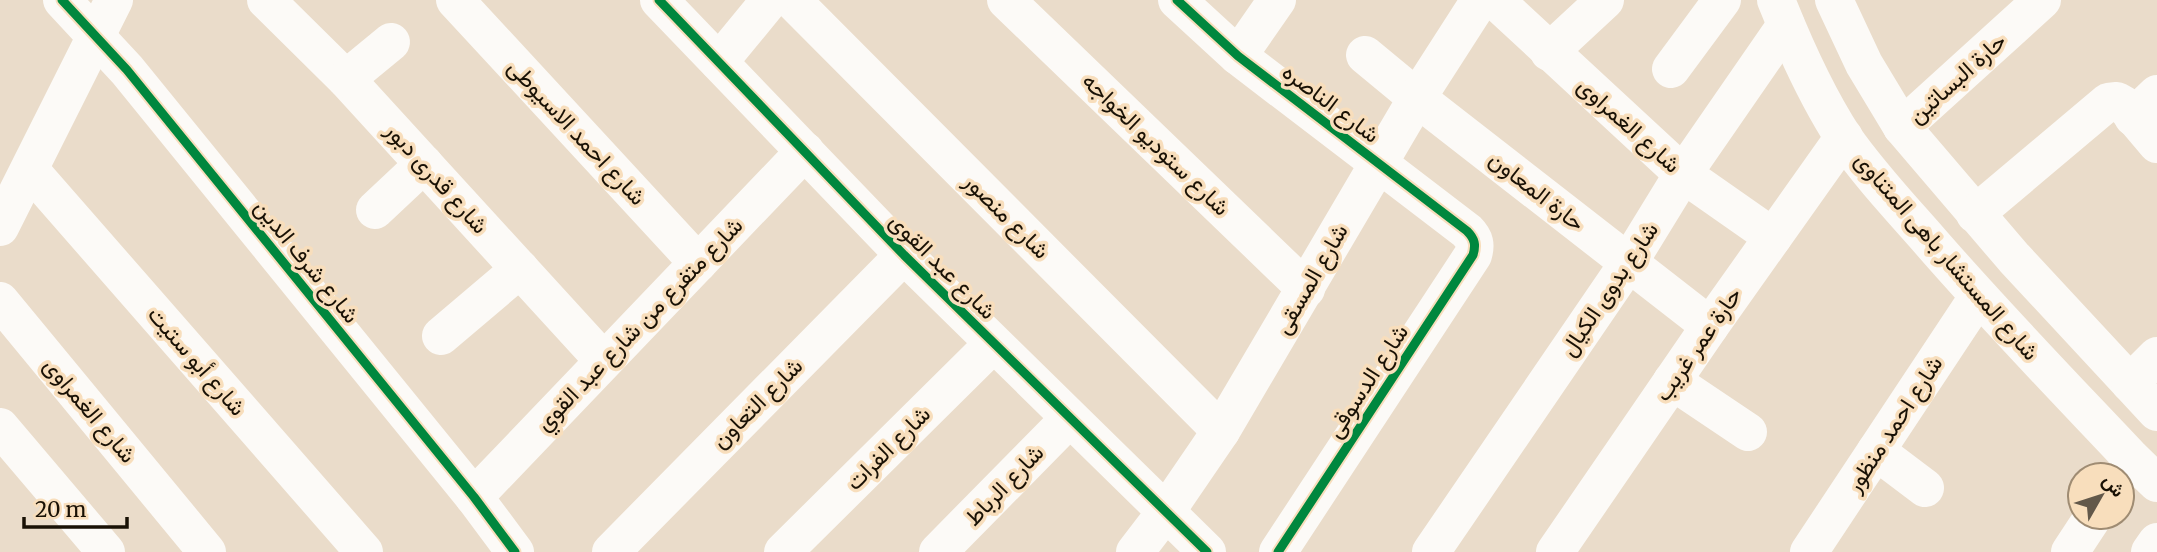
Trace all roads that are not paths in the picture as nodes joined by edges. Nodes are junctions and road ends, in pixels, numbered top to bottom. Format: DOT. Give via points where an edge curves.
graph roads {
  1 [pos="62,0"];
  2 [pos="114,0"];
  3 [pos="266,0"];
  4 [pos="455,0"];
  5 [pos="659,0"];
  6 [pos="770,0"];
  7 [pos="792,0"];
  8 [pos="1006,0"];
  9 [pos="1177,0"];
  10 [pos="1277,0"];
  11 [pos="1480,0"];
  12 [pos="1495,0"];
  13 [pos="1605,0"];
  14 [pos="1721,0"];
  15 [pos="1834,0"];
  16 [pos="2042,0"];
  17 [pos="1781,13"];
  18 [pos="96,35"];
  19 [pos="391,42"];
  20 [pos="1549,52"];
  21 [pos="1365,55"];
  22 [pos="1238,56"];
  23 [pos="719,62"];
  24 [pos="1671,69"];
  25 [pos="346,79"];
  26 [pos="1417,98"];
  27 [pos="2149,119"];
  28 [pos="1902,127"];
  29 [pos="1844,137"];
  30 [pos="805,151"];
  31 [pos="424,164"];
  32 [pos="1379,164"];
  33 [pos="30,170"];
  34 [pos="1683,174"];
  35 [pos="375,210"];
  36 [pos="1975,214"];
  37 [pos="0,227"];
  38 [pos="1467,231"];
  39 [pos="1773,237"];
  40 [pos="904,255"];
  41 [pos="1629,262"];
  42 [pos="698,263"];
  43 [pos="520,269"];
  44 [pos="1306,289"];
  45 [pos="1978,297"];
  46 [pos="0,301"];
  47 [pos="1710,326"];
  48 [pos="441,336"];
  49 [pos="993,344"];
  50 [pos="2157,356"];
  51 [pos="603,360"];
  52 [pos="1672,381"];
  53 [pos="2130,383"];
  54 [pos="2157,412"];
  55 [pos="1069,419"];
  56 [pos="0,427"];
  57 [pos="1221,431"];
  58 [pos="1748,432"];
  59 [pos="1876,451"];
  60 [pos="2126,461"];
  61 [pos="1925,488"];
  62 [pos="474,497"];
  63 [pos="1165,513"];
  64 [pos="2084,531"];
  65 [pos="2157,542"];
  66 [pos="106,552"];
  67 [pos="207,552"];
  68 [pos="364,552"];
  69 [pos="515,552"];
  70 [pos="611,552"];
  71 [pos="783,552"];
  72 [pos="938,552"];
  73 [pos="1135,552"];
  74 [pos="1207,552"];
  75 [pos="1278,552"];
  76 [pos="1430,552"];
  77 [pos="1555,552"];
  78 [pos="1810,552"];
  79 [pos="2070,552"];
  80 [pos="2150,552"];
  1 -- 18 [label="street, شارع شرف الدين"];
  2 -- 18 [label="street"];
  3 -- 25 [label="street, شارع قدرى دبور"];
  4 -- 42 [label="street, شارع احمد الاسيوطى"];
  5 -- 23 [label="street, شارع عبد القوى"];
  6 -- 23 [label="street"];
  7 -- 57 [label="street, شارع منصور"];
  8 -- 44 [label="street, شارع ستوديو الخواجه"];
  9 -- 22 [label="street, شارع الناصره"];
  10 -- 22 [label="street"];
  11 -- 26 [label="street, شارع المسقى"];
  12 -- 20 [label="street, شارع الغمراوى"];
  13 -- 20 [label="street"];
  14 -- 24 [label="street"];
  15 -- 28 [label="street" via="1864,64"];
  16 -- 28 [label="street, حارة البساتين"];
  17 -- 29 [label="street, شارع المستشار باهى المتناوى"];
  17 -- 34 [label="street, شارع بدوى الكيال"];
  18 -- 33 [label="street"];
  18 -- 62 [label="street, شارع شرف الدين"];
  19 -- 25 [label="street"];
  20 -- 34 [label="street, شارع الغمراوى"];
  21 -- 26 [label="street, حارة المعاون"];
  22 -- 32 [label="street, شارع الناصره"];
  23 -- 30 [label="street, شارع عبد القوى"];
  25 -- 31 [label="street, شارع قدرى دبور"];
  26 -- 32 [label="street, شارع المسقى"];
  26 -- 41 [label="street, حارة المعاون"];
  27 -- 36 [label="street" via="2117,101 2108,102"];
  28 -- 36 [label="street"];
  29 -- 39 [label="street, حارة عمر غريب"];
  29 -- 45 [label="street, شارع المستشار باهى المتناوى"];
  30 -- 40 [label="street, شارع عبد القوى"];
  30 -- 42 [label="street, شارع متفرع من شارع عبد القوي"];
  31 -- 35 [label="street"];
  31 -- 43 [label="street, شارع قدرى دبور"];
  32 -- 38 [label="street, شارع الناصره"];
  32 -- 44 [label="street, شارع المسقى"];
  33 -- 37 [label="street"];
  33 -- 68 [label="street, شارع أبو ستيت"];
  34 -- 39 [label="street, شارع الغمراوى"];
  34 -- 41 [label="street, شارع بدوى الكيال"];
  36 -- 53 [label="street"];
  38 -- 75 [label="street, شارع الدسوقى" via="1474,237 1473,255"];
  39 -- 47 [label="street, حارة عمر غريب"];
  40 -- 49 [label="street, شارع عبد القوى"];
  40 -- 70 [label="street, شارع التعاون"];
  41 -- 47 [label="street, حارة المعاون"];
  41 -- 76 [label="street, شارع بدوى الكيال"];
  42 -- 51 [label="street, شارع متفرع من شارع عبد القوي"];
  43 -- 48 [label="street"];
  43 -- 51 [label="street, شارع قدرى دبور"];
  44 -- 57 [label="street, شارع المسقى"];
  45 -- 59 [label="street, شارع احمد منظور"];
  45 -- 60 [label="street, شارع المستشار باهى المتناوى"];
  46 -- 67 [label="street, شارع الغمراوى"];
  47 -- 52 [label="street, حارة عمر غريب"];
  49 -- 55 [label="street, شارع عبد القوى"];
  49 -- 71 [label="street, شارع الفرات"];
  50 -- 53 [label="street"];
  51 -- 62 [label="street, شارع متفرع من شارع عبد القوي"];
  52 -- 58 [label="street"];
  52 -- 77 [label="street, حارة عمر غريب"];
  53 -- 54 [label="street"];
  55 -- 63 [label="street, شارع عبد القوى"];
  55 -- 72 [label="street, شارع الرباط"];
  56 -- 66 [label="street"];
  57 -- 63 [label="street, شارع المسقى"];
  59 -- 61 [label="street"];
  59 -- 78 [label="street, شارع احمد منظور"];
  62 -- 69 [label="street, شارع شرف الدين"];
  63 -- 73 [label="street, شارع المسقى"];
  63 -- 74 [label="street, شارع عبد القوى"];
  64 -- 79 [label="street"];
  65 -- 80 [label="street"];
}
